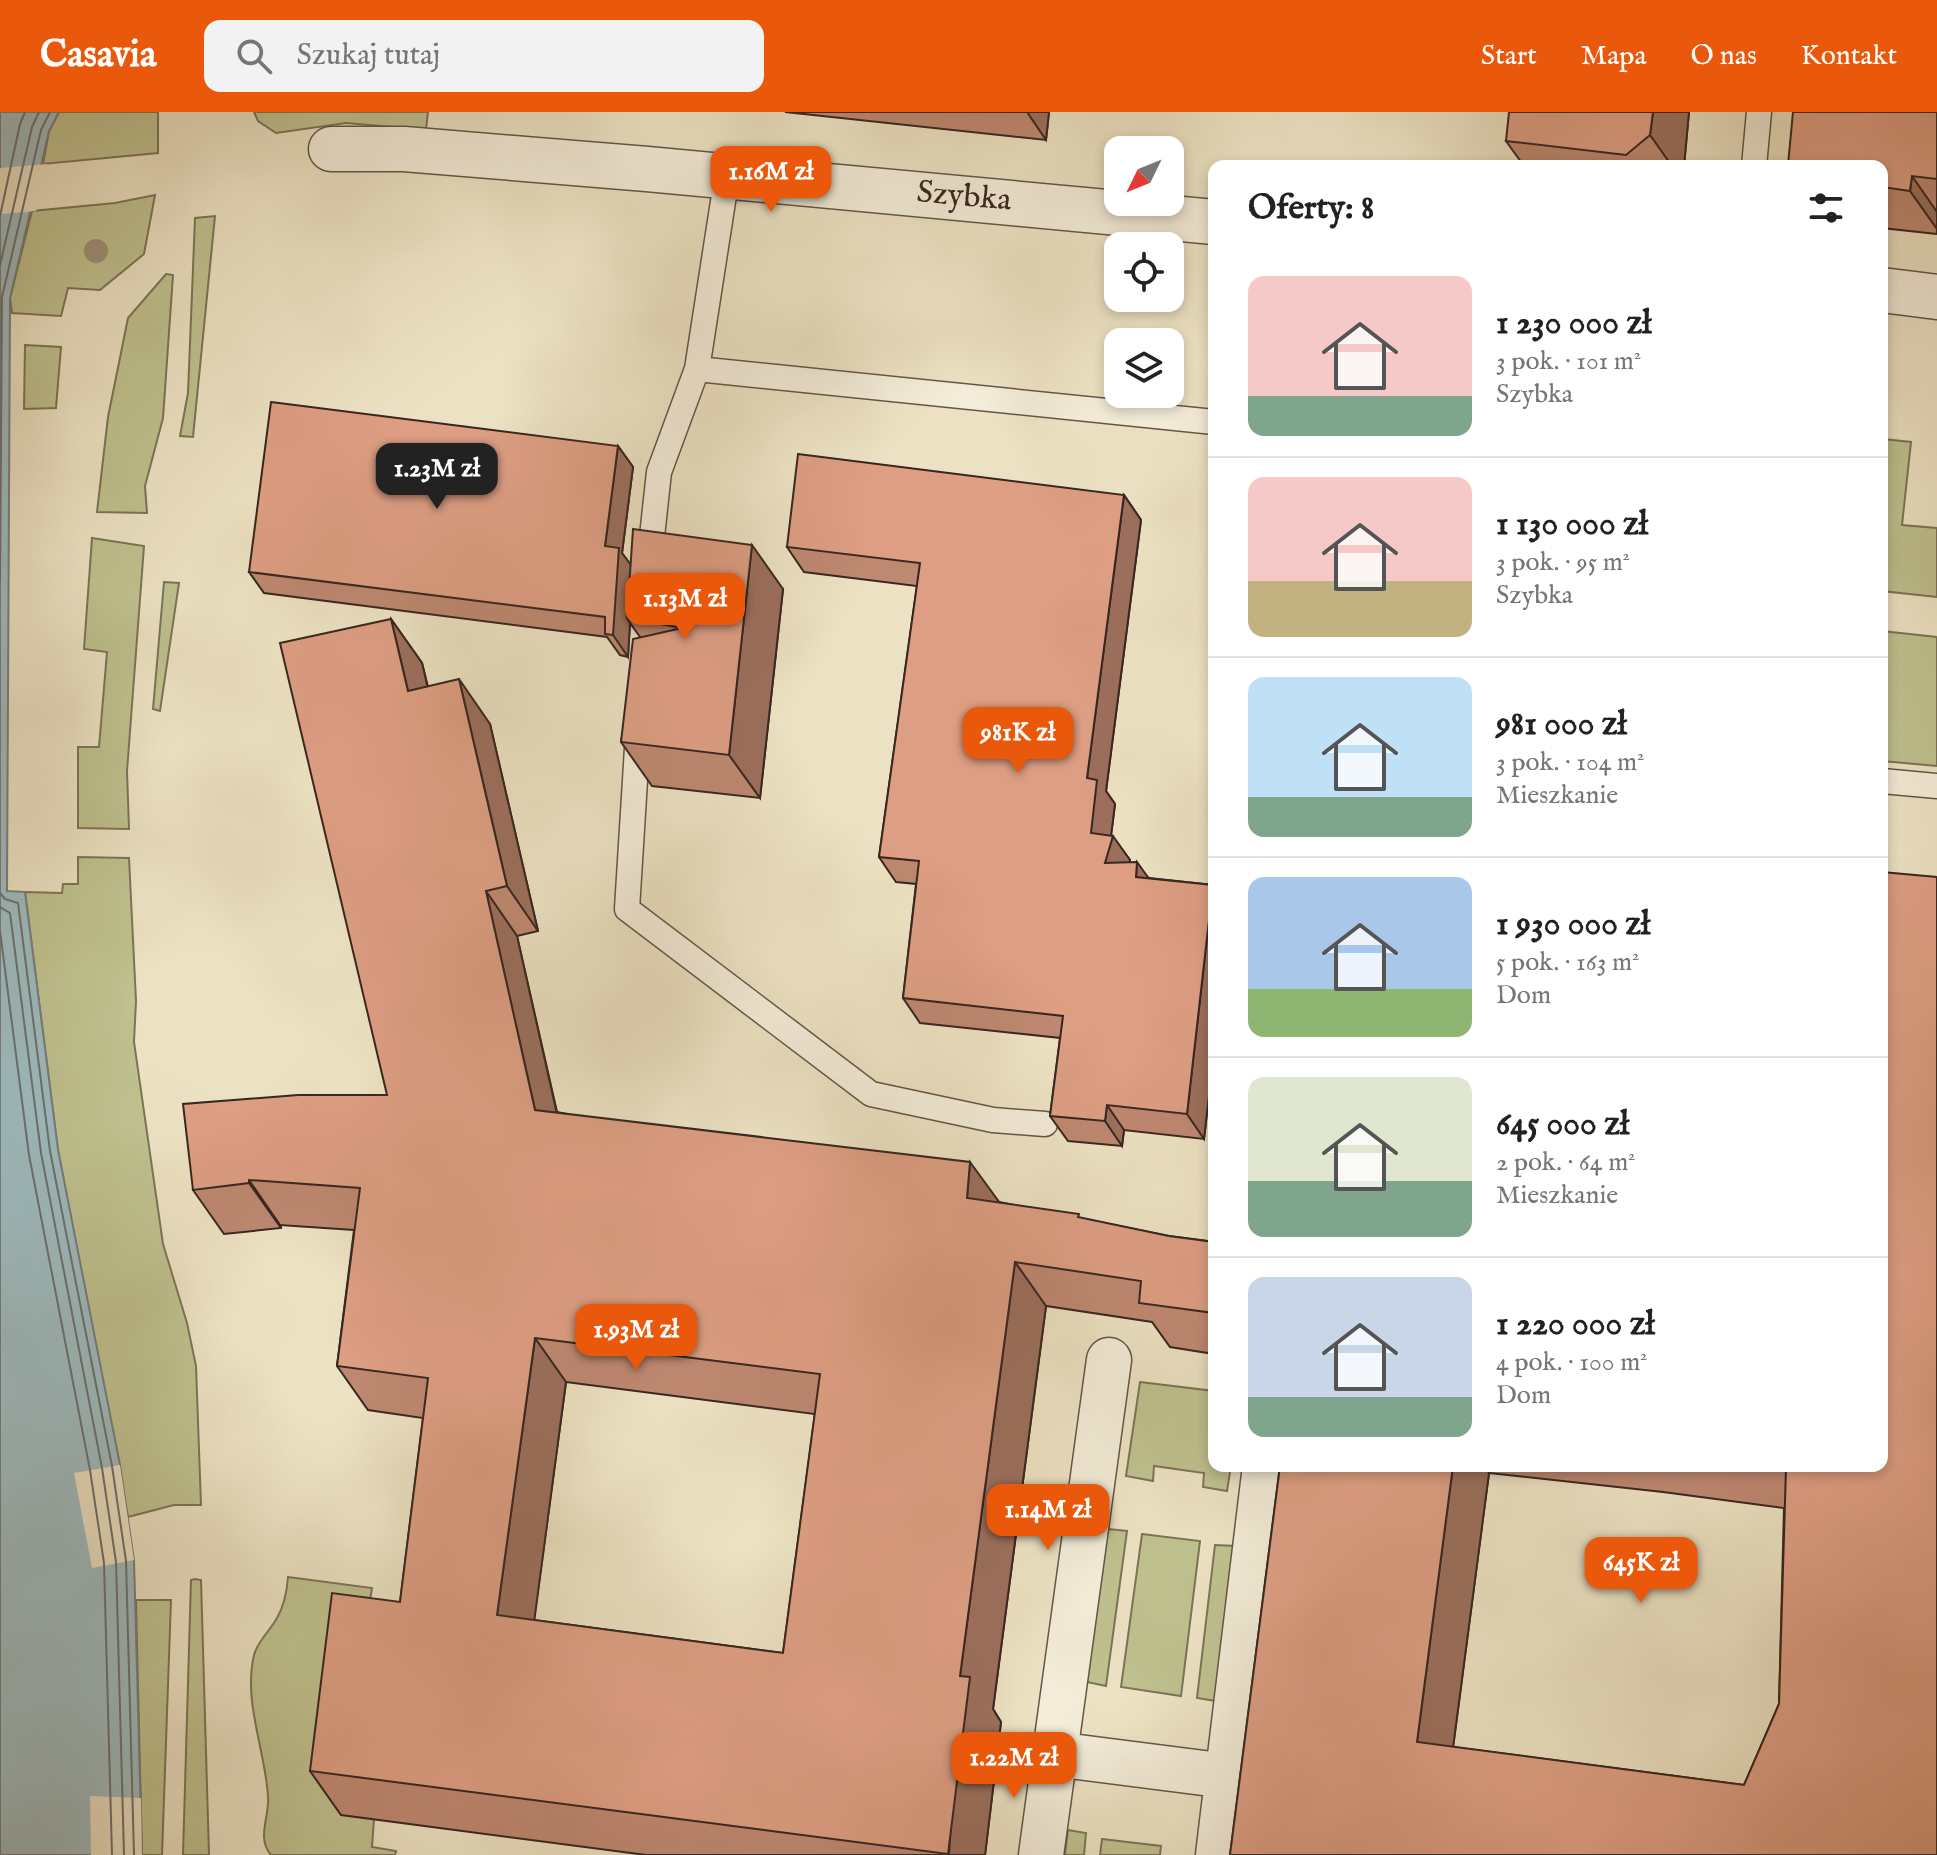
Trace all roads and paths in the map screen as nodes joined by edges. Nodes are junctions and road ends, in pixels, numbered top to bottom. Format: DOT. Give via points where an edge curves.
graph roads {
  1 [pos="1759,112"];
  2 [pos="331,149"];
  3 [pos="1755,160"];
  4 [pos="727,176"];
  5 [pos="1208,221"];
  6 [pos="1888,291"];
  7 [pos="1937,297"];
  8 [pos="697,369"];
  9 [pos="1208,421"];
  10 [pos="647,584"];
  11 [pos="640,708"];
  12 [pos="1888,782"];
  13 [pos="1937,786"];
  14 [pos="1045,1124"];
  15 [pos="1109,1360"];
  16 [pos="1264,1472"];
  17 [pos="1055,1754"];
  18 [pos="1227,1776"];
  19 [pos="1041,1855"];
  20 [pos="1218,1855"];
  1 -- 3 [label="lane"];
  2 -- 4 [label="street, Szybka" via="404,149"];
  4 -- 5 [label="street, Szybka"];
  4 -- 8 [label="lane"];
  6 -- 7 [label="street"];
  8 -- 9 [label="lane"];
  8 -- 10 [label="lane" via="659,472"];
  11 -- 14 [label="lane" via="627,909 871,1094 993,1120"];
  12 -- 13 [label="lane"];
  15 -- 17 [label="street"];
  16 -- 18 [label="street"];
  17 -- 18 [label="street"];
  17 -- 19 [label="street"];
  18 -- 20 [label="street"];
}
